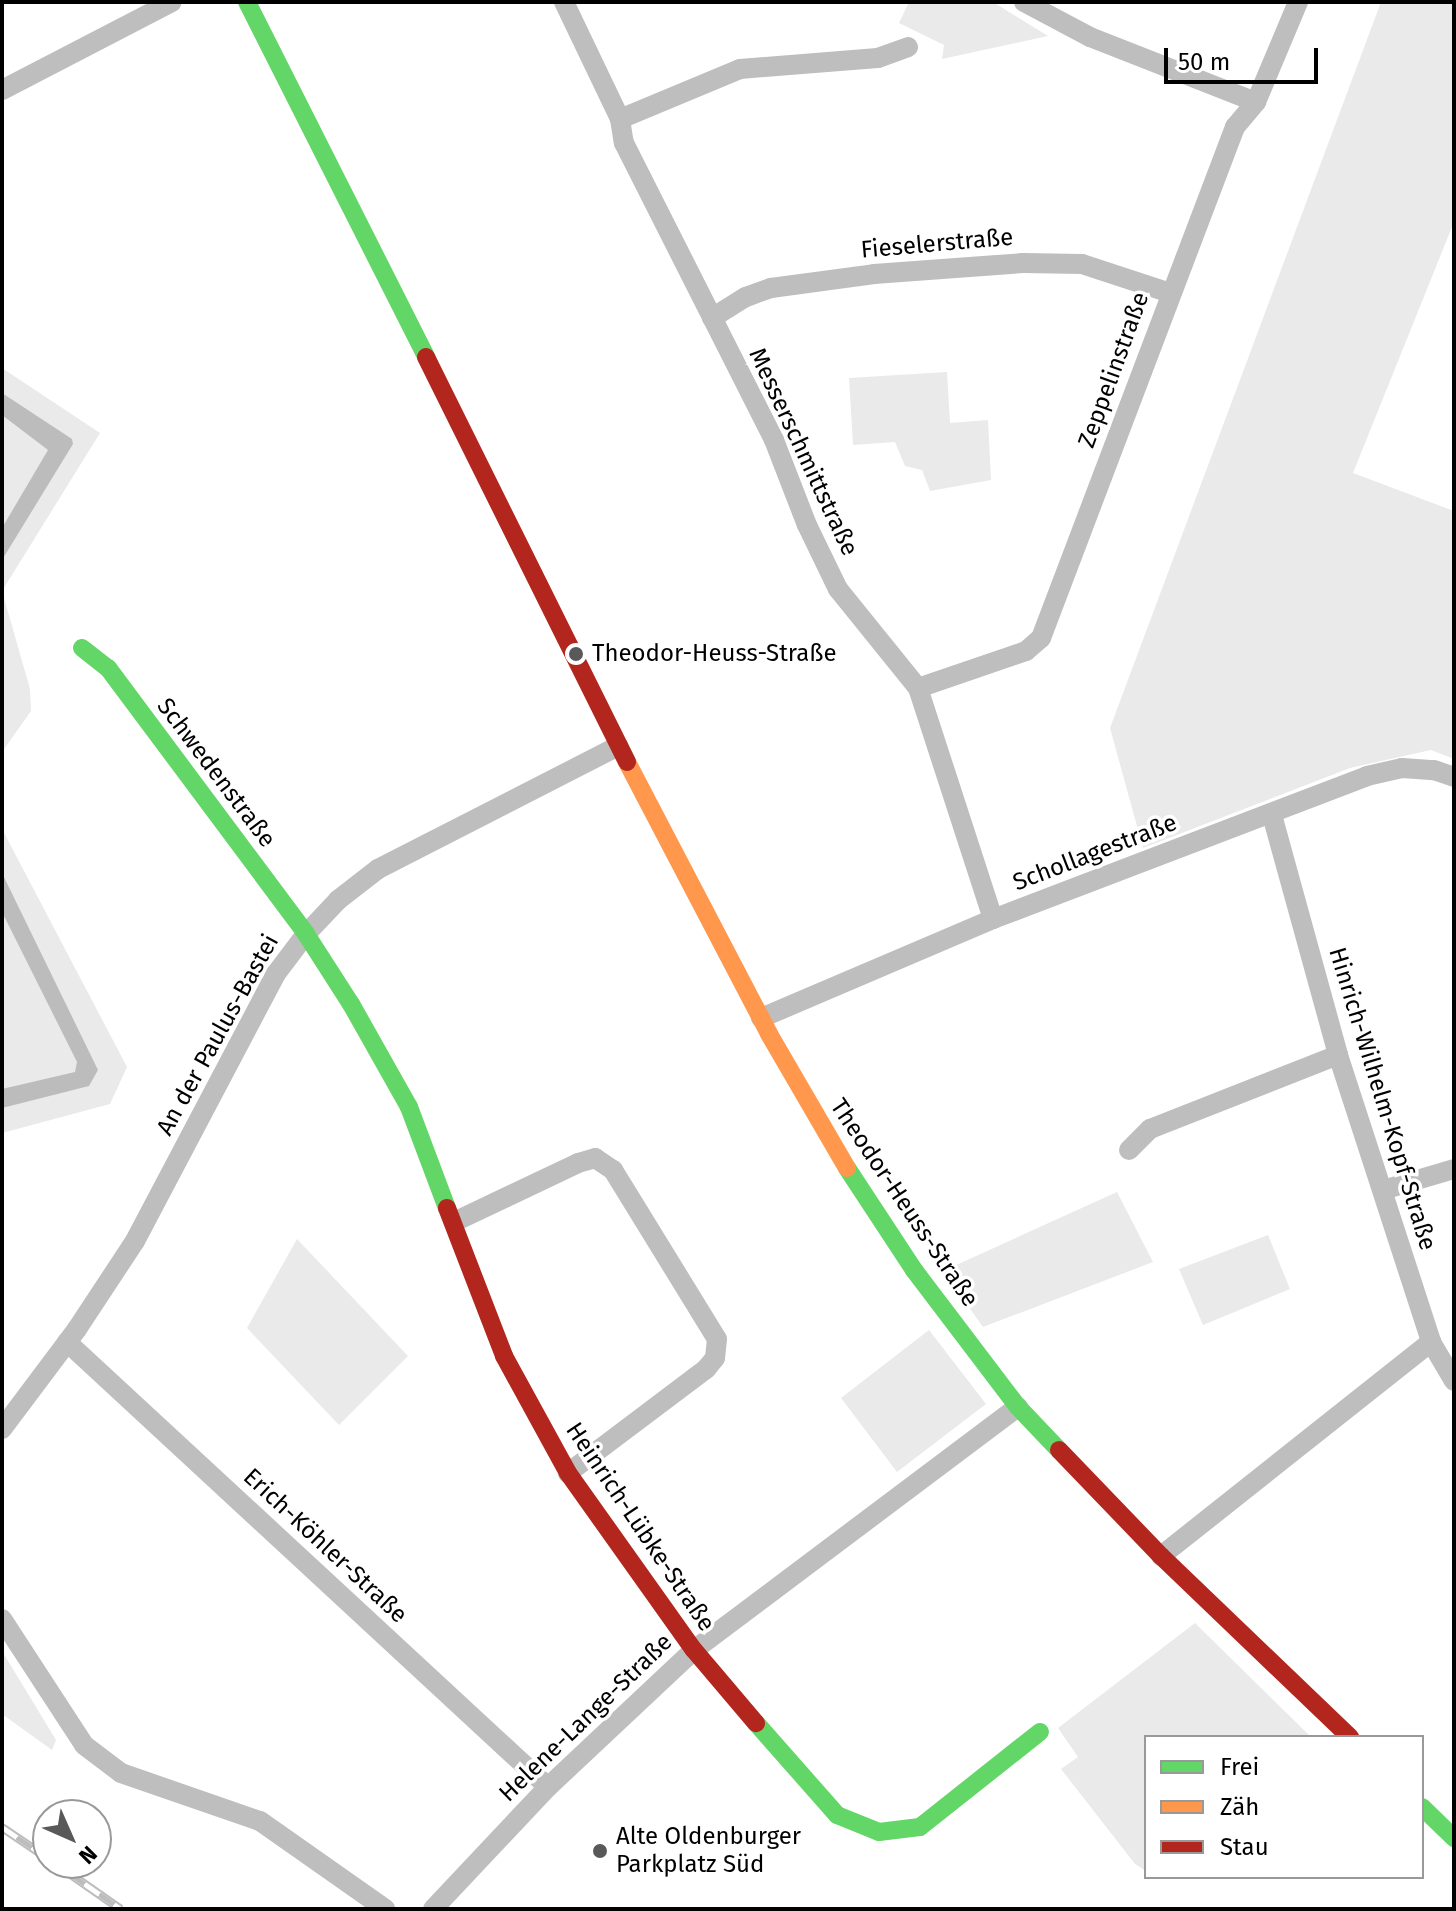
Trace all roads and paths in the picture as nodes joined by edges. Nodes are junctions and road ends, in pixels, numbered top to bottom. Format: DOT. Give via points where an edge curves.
graph roads {
  1 [pos="172,2"];
  2 [pos="247,2"];
  3 [pos="564,2"];
  4 [pos="1024,2"];
  5 [pos="1298,2"];
  6 [pos="908,47"];
  7 [pos="2,90"];
  8 [pos="1256,102"];
  9 [pos="620,119"];
  10 [pos="1170,293"];
  11 [pos="712,318"];
  12 [pos="82,648"];
  13 [pos="918,688"];
  14 [pos="618,746"];
  15 [pos="1454,777"];
  16 [pos="1272,815"];
  17 [pos="993,919"];
  18 [pos="306,934"];
  19 [pos="761,1018"];
  20 [pos="1338,1055"];
  21 [pos="1129,1150"];
  22 [pos="1454,1169"];
  23 [pos="1383,1190"];
  24 [pos="454,1222"];
  25 [pos="67,1342"];
  26 [pos="1431,1342"];
  27 [pos="1454,1381"];
  28 [pos="1018,1407"];
  29 [pos="2,1429"];
  30 [pos="568,1473"];
  31 [pos="1161,1556"];
  32 [pos="2,1619"];
  33 [pos="694,1650"];
  34 [pos="1040,1732"];
  35 [pos="1348,1735"];
  36 [pos="548,1787"];
  37 [pos="1424,1809"];
  38 [pos="1454,1838"];
  39 [pos="385,1909"];
  40 [pos="433,1909"];
  1 -- 7 [label="street"];
  2 -- 14 [label="street, Theodor-Heuss-Straße"];
  3 -- 9 [label="street, Messerschmittstraße"];
  4 -- 8 [label="street" via="1090,37"];
  5 -- 8 [label="street, Zeppelinstraße"];
  6 -- 9 [label="street" via="878,58 740,69"];
  8 -- 10 [label="street, Zeppelinstraße" via="1235,127"];
  9 -- 11 [label="street, Messerschmittstraße" via="624,143"];
  10 -- 11 [label="street, Fieselerstraße" via="1082,264 1023,263 771,288"];
  10 -- 13 [label="street, Zeppelinstraße" via="1041,638 1026,651"];
  11 -- 13 [label="street, Messerschmittstraße" via="774,440 838,589"];
  12 -- 18 [label="street, Schwedenstraße" via="108,668"];
  13 -- 17 [label="street, Messerschmittstraße"];
  14 -- 18 [label="street, An der Paulus-Bastei" via="378,869"];
  14 -- 19 [label="street, Theodor-Heuss-Straße"];
  15 -- 16 [label="street, Schollagestraße" via="1402,768 1367,776"];
  16 -- 17 [label="street, Schollagestraße"];
  16 -- 20 [label="street, Hinrich-Wilhelm-Kopf-Straße"];
  17 -- 19 [label="street, Schollagestraße"];
  18 -- 24 [label="street, Heinrich-Lübke-Straße" via="409,1107"];
  18 -- 25 [label="street, An der Paulus-Bastei" via="275,975 135,1241"];
  19 -- 28 [label="street, Theodor-Heuss-Straße" via="853,1179"];
  20 -- 21 [label="street" via="1150,1129"];
  20 -- 23 [label="street, Hinrich-Wilhelm-Kopf-Straße"];
  22 -- 23 [label="street"];
  23 -- 26 [label="street, Hinrich-Wilhelm-Kopf-Straße"];
  24 -- 30 [label="street, Heinrich-Lübke-Straße" via="504,1356"];
  24 -- 30 [label="street" via="595,1158 613,1170 717,1339 715,1358 706,1369"];
  25 -- 29 [label="street, An der Paulus-Bastei"];
  25 -- 36 [label="street, Erich-Köhler-Straße"];
  26 -- 27 [label="street, Hinrich-Wilhelm-Kopf-Straße"];
  26 -- 31 [label="street"];
  28 -- 31 [label="street, Theodor-Heuss-Straße"];
  28 -- 33 [label="street, Helene-Lange-Straße"];
  30 -- 33 [label="street, Heinrich-Lübke-Straße"];
  31 -- 35 [label="street, Theodor-Heuss-Straße"];
  32 -- 39 [label="street" via="84,1745 121,1773 260,1821"];
  33 -- 34 [label="street, Heinrich-Lübke-Straße" via="837,1815 879,1832 920,1827"];
  33 -- 36 [label="street, Helene-Lange-Straße"];
  36 -- 40 [label="street, Helene-Lange-Straße"];
  37 -- 38 [label="street"];
}
